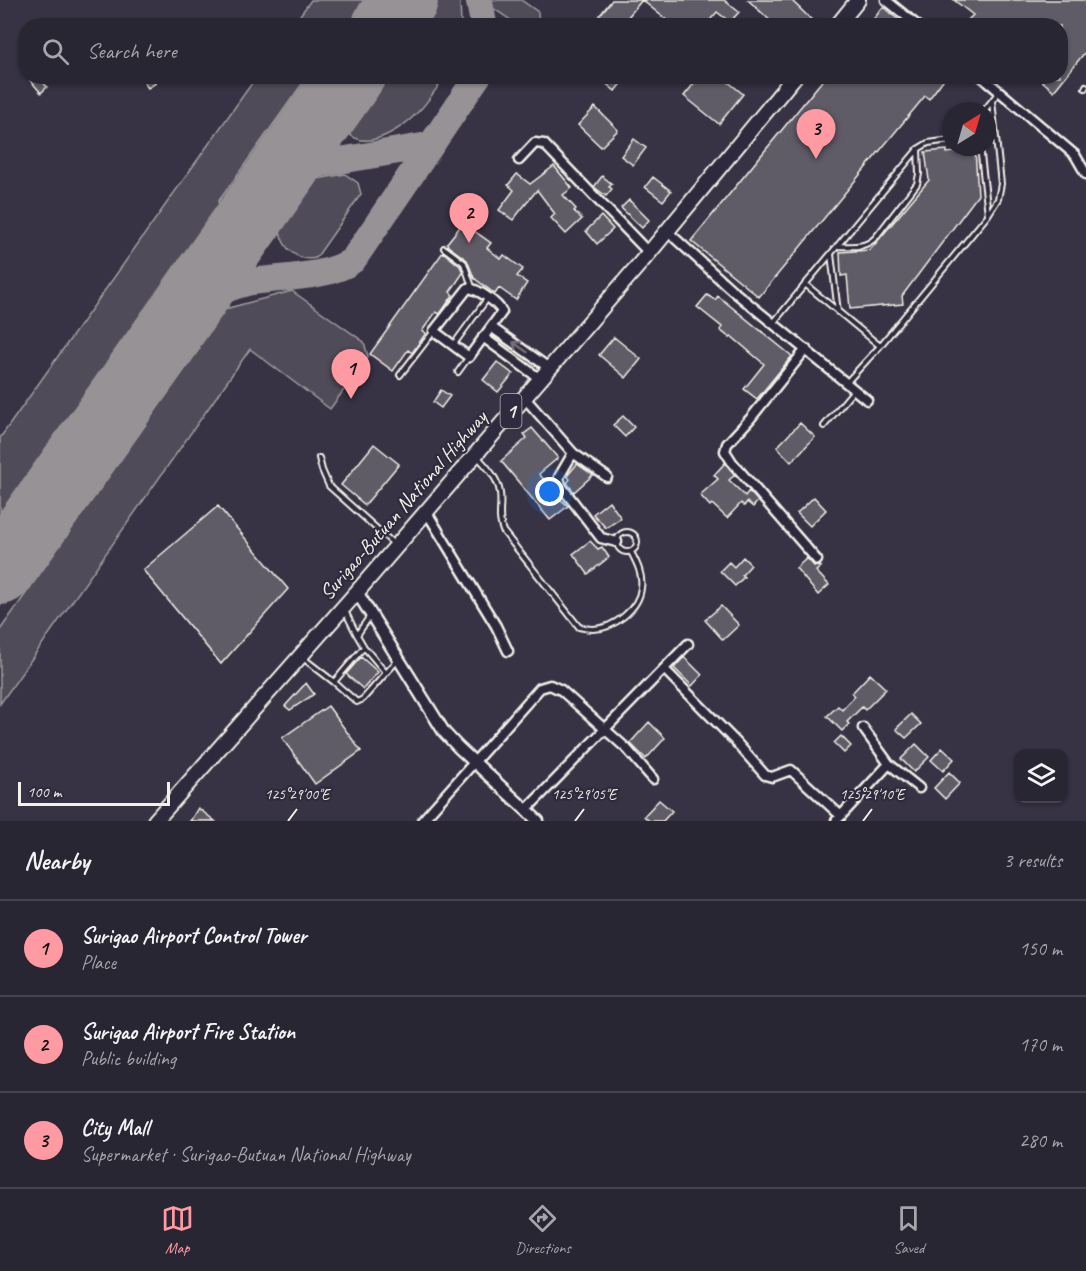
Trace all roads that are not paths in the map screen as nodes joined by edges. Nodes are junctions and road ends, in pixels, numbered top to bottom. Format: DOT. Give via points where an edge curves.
graph roads {
  1 [pos="858,0"];
  2 [pos="886,0"];
  3 [pos="843,18"];
  4 [pos="908,18"];
  5 [pos="788,84"];
  6 [pos="991,84"];
  7 [pos="999,91"];
  8 [pos="992,101"];
  9 [pos="942,141"];
  10 [pos="918,149"];
  11 [pos="996,152"];
  12 [pos="981,156"];
  13 [pos="519,160"];
  14 [pos="1086,174"];
  15 [pos="988,215"];
  16 [pos="667,231"];
  17 [pos="836,246"];
  18 [pos="444,248"];
  19 [pos="649,253"];
  20 [pos="830,253"];
  21 [pos="805,284"];
  22 [pos="472,288"];
  23 [pos="487,299"];
  24 [pos="838,313"];
  25 [pos="773,322"];
  26 [pos="491,327"];
  27 [pos="435,331"];
  28 [pos="483,337"];
  29 [pos="453,345"];
  30 [pos="880,346"];
  31 [pos="806,349"];
  32 [pos="469,357"];
  33 [pos="549,368"];
  34 [pos="458,372"];
  35 [pos="400,375"];
  36 [pos="540,379"];
  37 [pos="846,382"];
  38 [pos="854,389"];
  39 [pos="524,397"];
  40 [pos="867,400"];
  41 [pos="824,426"];
  42 [pos="475,453"];
  43 [pos="573,453"];
  44 [pos="319,458"];
  45 [pos="607,477"];
  46 [pos="426,511"];
  47 [pos="617,542"];
  48 [pos="396,545"];
  49 [pos="631,552"];
  50 [pos="817,560"];
  51 [pos="357,592"];
  52 [pos="343,608"];
  53 [pos="371,615"];
  54 [pos="357,634"];
  55 [pos="688,644"];
  56 [pos="364,647"];
  57 [pos="508,651"];
  58 [pos="300,656"];
  59 [pos="399,659"];
  60 [pos="664,669"];
  61 [pos="386,673"];
  62 [pos="334,682"];
  63 [pos="603,729"];
  64 [pos="862,729"];
  65 [pos="474,762"];
  66 [pos="889,764"];
  67 [pos="653,779"];
  68 [pos="919,788"];
  69 [pos="526,810"];
  70 [pos="839,818"];
  71 [pos="155,821"];
  72 [pos="422,821"];
  73 [pos="538,821"];
  1 -- 3 [label="highway"];
  2 -- 4 [label="street"];
  5 -- 16 [label="highway, Surigao-Butuan National Highway / 1"];
  6 -- 7 [label="street"];
  7 -- 8 [label="lane"];
  7 -- 14 [label="street" via="1075,155"];
  9 -- 10 [label="lane"];
  10 -- 17 [label="lane"];
  10 -- 17 [label="lane" via="917,184 872,242"];
  11 -- 15 [label="lane" via="1000,184 998,199"];
  12 -- 15 [label="lane"];
  13 -- 19 [label="street" via="535,143 544,144"];
  15 -- 30 [label="lane"];
  16 -- 19 [label="highway, Surigao-Butuan National Highway / 1"];
  16 -- 25 [label="street"];
  17 -- 20 [label="lane"];
  18 -- 22 [label="lane" via="464,263"];
  19 -- 33 [label="highway, Surigao-Butuan National Highway / 1"];
  20 -- 21 [label="lane"];
  20 -- 24 [label="lane"];
  21 -- 24 [label="lane"];
  21 -- 25 [label="lane"];
  22 -- 23 [label="street"];
  22 -- 27 [label="street" via="463,291"];
  23 -- 26 [label="street" via="501,309"];
  23 -- 29 [label="lane"];
  24 -- 30 [label="lane"];
  25 -- 31 [label="street"];
  26 -- 28 [label="street"];
  33 -- 26 [label="street, one-way"];
  27 -- 29 [label="street"];
  27 -- 35 [label="lane"];
  28 -- 32 [label="street"];
  28 -- 36 [label="street"];
  29 -- 32 [label="street"];
  30 -- 37 [label="lane"];
  31 -- 37 [label="street"];
  31 -- 50 [label="street" via="725,450"];
  32 -- 34 [label="lane"];
  33 -- 36 [label="highway, Surigao-Butuan National Highway / 1"];
  36 -- 39 [label="highway, Surigao-Butuan National Highway / 1"];
  37 -- 38 [label="street"];
  38 -- 40 [label="street"];
  38 -- 41 [label="lane"];
  39 -- 42 [label="highway, Surigao-Butuan National Highway / 1"];
  39 -- 43 [label="street"];
  42 -- 46 [label="highway, Surigao-Butuan National Highway / 1"];
  42 -- 49 [label="lane" via="495,477 501,494 499,520 503,531 579,627 594,629 614,624 639,598 640,569"];
  43 -- 45 [label="street"];
  43 -- 47 [label="street" via="559,477 561,486 601,538"];
  44 -- 48 [label="lane" via="329,486"];
  46 -- 48 [label="highway, Surigao-Butuan National Highway / 1"];
  46 -- 57 [label="street"];
  47 -- 49 [label="lane" via="621,550"];
  47 -- 49 [label="lane" via="622,534 632,533 637,545"];
  48 -- 51 [label="highway, Surigao-Butuan National Highway / 1"];
  51 -- 52 [label="highway, Surigao-Butuan National Highway / 1"];
  51 -- 53 [label="street"];
  52 -- 54 [label="lane"];
  52 -- 58 [label="highway, Surigao-Butuan National Highway / 1"];
  53 -- 54 [label="lane"];
  53 -- 59 [label="street"];
  54 -- 56 [label="lane"];
  55 -- 60 [label="street"];
  56 -- 61 [label="lane"];
  56 -- 62 [label="lane"];
  58 -- 62 [label="lane"];
  58 -- 71 [label="highway, Surigao-Butuan National Highway / 1"];
  59 -- 61 [label="lane"];
  59 -- 65 [label="street" via="444,732"];
  60 -- 63 [label="street"];
  60 -- 70 [label="street" via="765,775 772,777 791,771"];
  61 -- 62 [label="lane" via="357,702"];
  63 -- 65 [label="street" via="561,690 550,685 540,688"];
  63 -- 67 [label="street"];
  63 -- 69 [label="street"];
  64 -- 66 [label="street"];
  65 -- 69 [label="street"];
  65 -- 72 [label="street"];
  66 -- 68 [label="street"];
  66 -- 70 [label="street"];
  69 -- 73 [label="street"];
}
